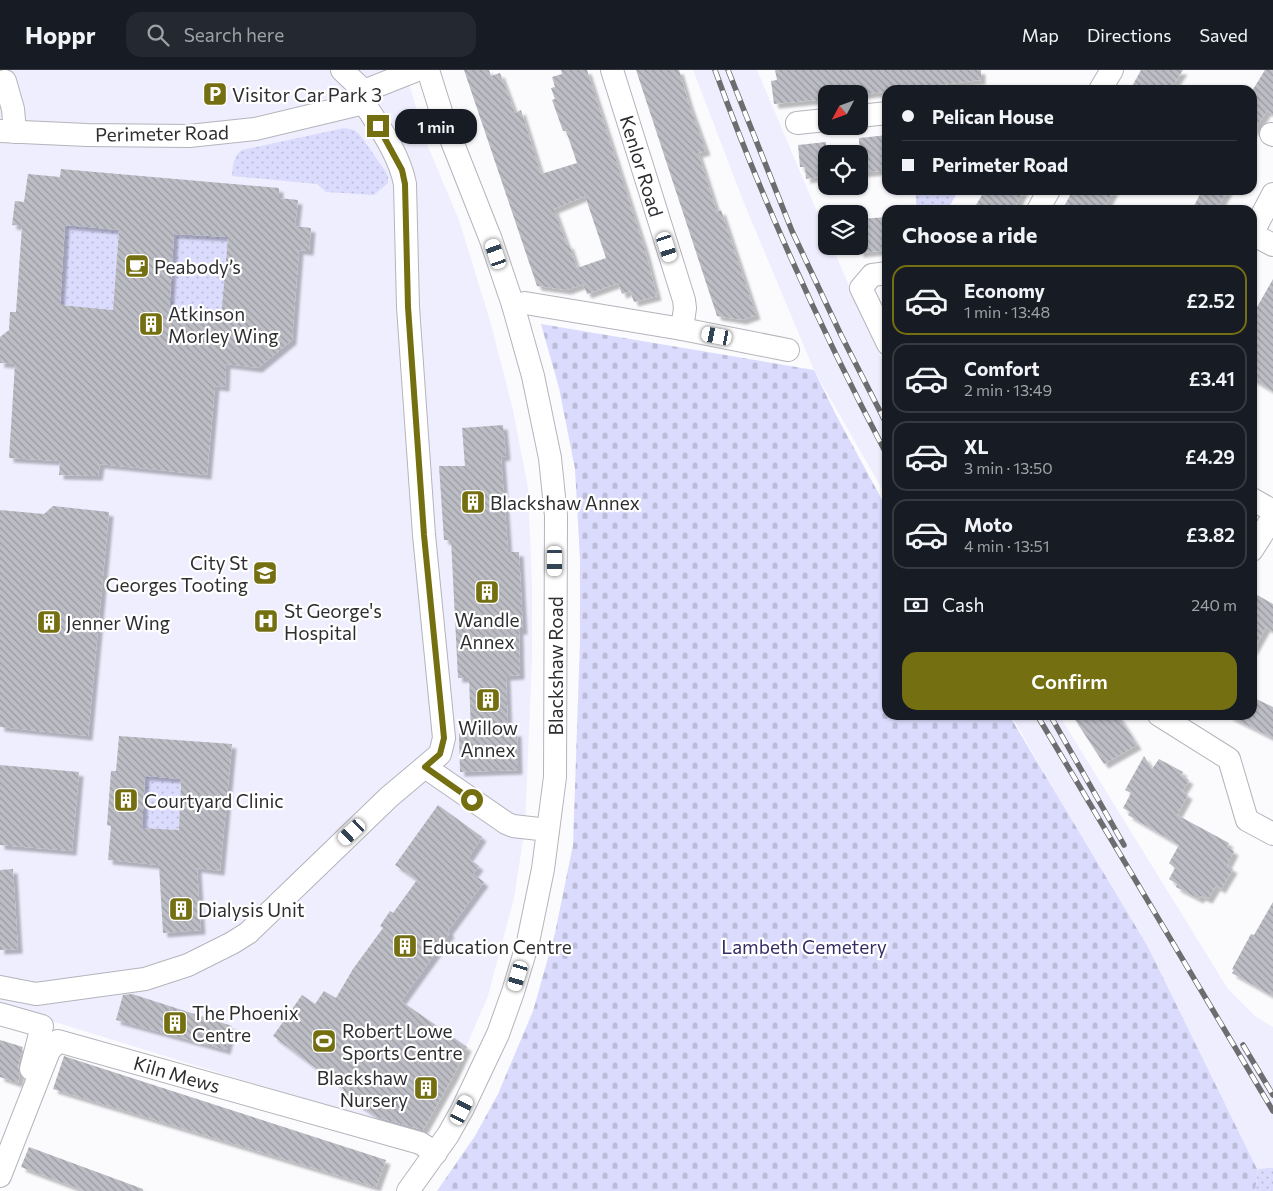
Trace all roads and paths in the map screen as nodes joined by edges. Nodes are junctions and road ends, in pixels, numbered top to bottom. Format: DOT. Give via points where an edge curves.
graph roads {
  1 [pos="342,70"];
  2 [pos="417,70"];
  3 [pos="428,70"];
  4 [pos="612,70"];
  5 [pos="1112,70"];
  6 [pos="5,82"];
  7 [pos="1103,85"];
  8 [pos="364,97"];
  9 [pos="882,114"];
  10 [pos="868,115"];
  11 [pos="818,121"];
  12 [pos="797,123"];
  13 [pos="8,132"];
  14 [pos="1273,194"];
  15 [pos="1257,224"];
  16 [pos="1257,237"];
  17 [pos="1273,245"];
  18 [pos="882,274"];
  19 [pos="514,305"];
  20 [pos="682,329"];
  21 [pos="882,332"];
  22 [pos="788,350"];
  23 [pos="1257,502"];
  24 [pos="1273,510"];
  25 [pos="1273,517"];
  26 [pos="1257,542"];
  27 [pos="1167,720"];
  28 [pos="425,767"];
  29 [pos="548,830"];
  30 [pos="1273,834"];
  31 [pos="0,987"];
  32 [pos="0,1014"];
  33 [pos="32,1097"];
  34 [pos="436,1153"];
  35 [pos="0,1176"];
  36 [pos="408,1191"];
  1 -- 8 [label="street"];
  2 -- 8 [label="street, Perimeter Road"];
  3 -- 19 [label="street, Blackshaw Road" via="444,121"];
  4 -- 20 [label="street, Kenlor Road" via="684,300"];
  5 -- 7 [label="street"];
  6 -- 13 [label="street" via="13,109"];
  8 -- 13 [label="street, Perimeter Road" via="255,129 189,136"];
  8 -- 28 [label="street" via="395,155 405,184 408,307 424,535 444,738 440,754"];
  9 -- 10 [label="street"];
  11 -- 12 [label="street"];
  14 -- 15 [label="street"];
  16 -- 17 [label="street"];
  18 -- 21 [label="street" via="872,275 861,288"];
  19 -- 20 [label="street" via="525,302"];
  19 -- 29 [label="street, Blackshaw Road" via="550,458 556,516 555,777"];
  20 -- 22 [label="street"];
  23 -- 24 [label="street"];
  25 -- 26 [label="street"];
  27 -- 30 [label="street" via="1228,759 1247,820"];
  28 -- 29 [label="street" via="506,823"];
  28 -- 31 [label="street" via="248,933 232,943 188,965 145,979 36,994"];
  29 -- 34 [label="street, Blackshaw Road" via="528,942 513,992 481,1072"];
  32 -- 33 [label="street" via="42,1026 30,1076"];
  33 -- 34 [label="street, Kiln Mews" via="49,1051 58,1041 420,1143"];
  33 -- 35 [label="street, Kiln Mews"];
  34 -- 36 [label="street, Blackshaw Road"];
}
